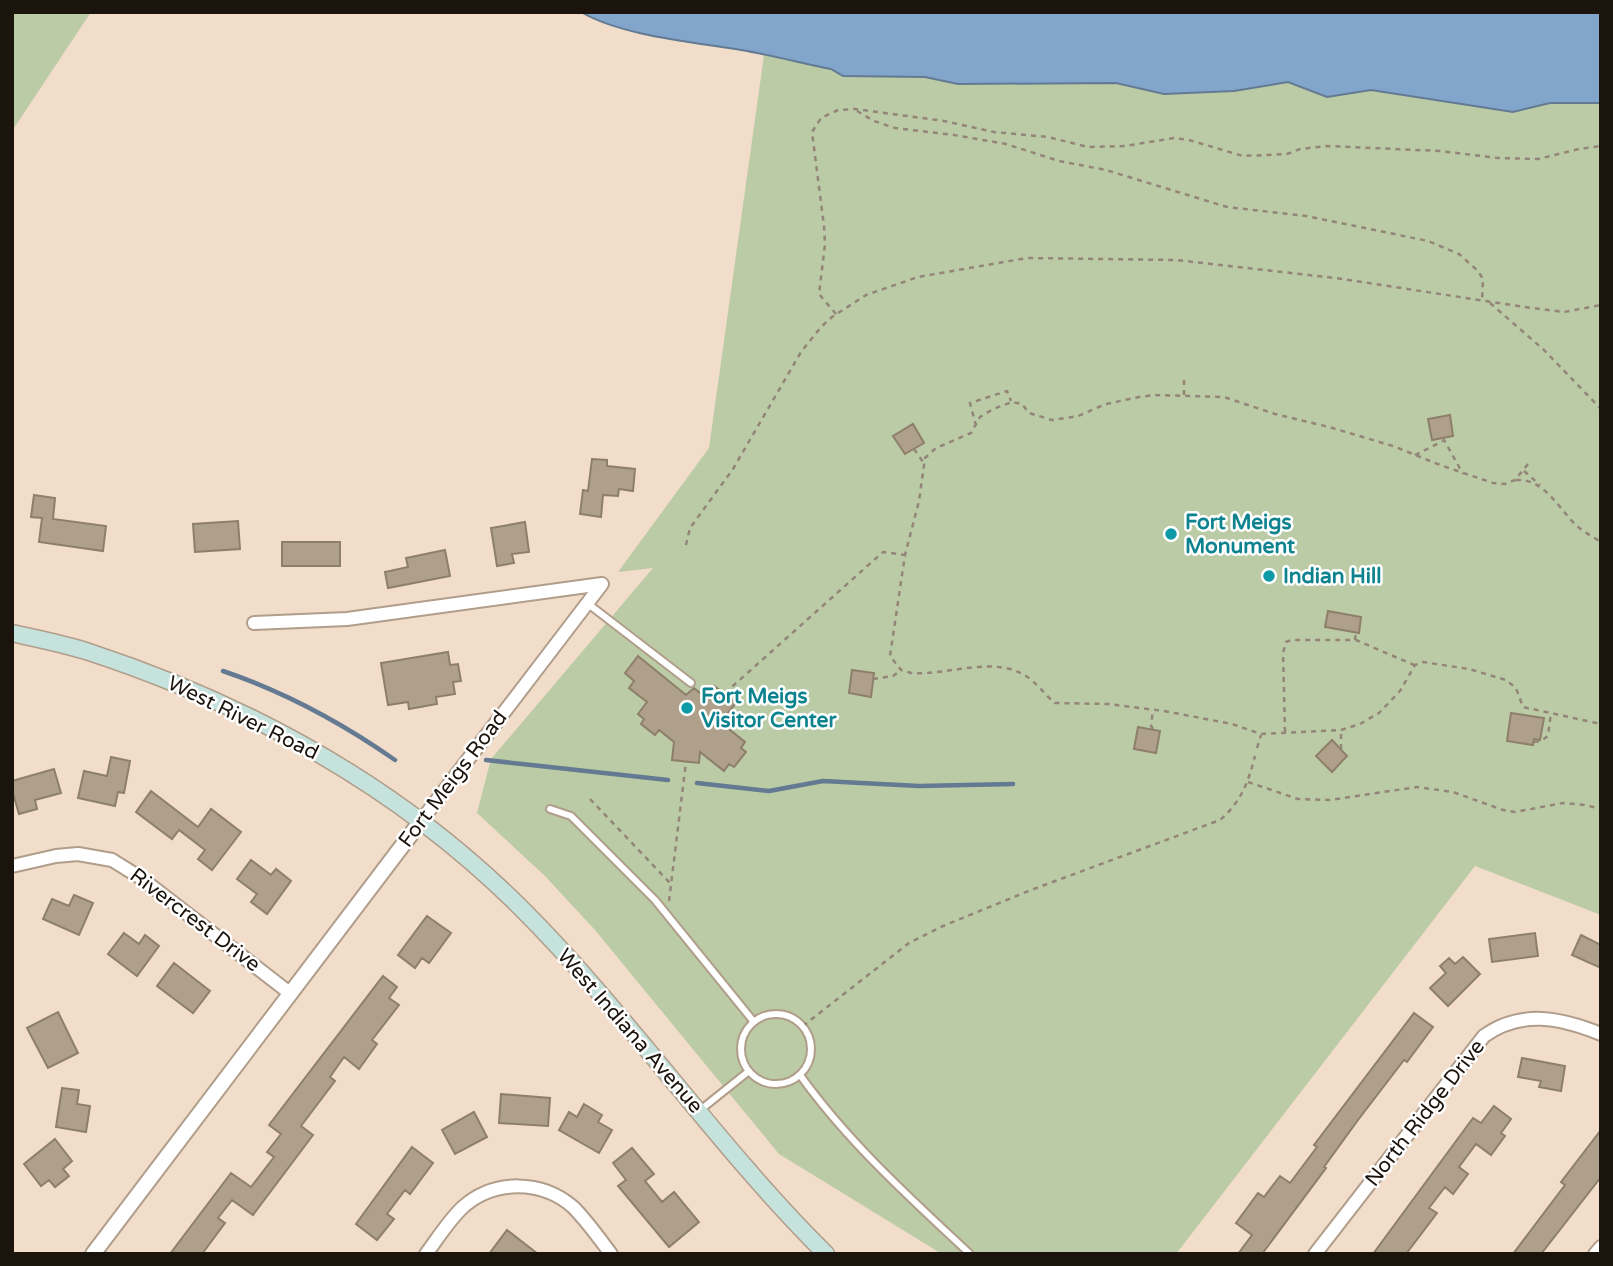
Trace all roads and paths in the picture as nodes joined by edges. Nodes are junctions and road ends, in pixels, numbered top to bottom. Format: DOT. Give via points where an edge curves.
graph roads {
  1 [pos="855,109"];
  2 [pos="1601,146"];
  3 [pos="1482,301"];
  4 [pos="1489,302"];
  5 [pos="1601,304"];
  6 [pos="836,314"];
  7 [pos="1184,380"];
  8 [pos="1184,395"];
  9 [pos="1012,402"];
  10 [pos="1601,409"];
  11 [pos="976,426"];
  12 [pos="914,449"];
  13 [pos="1415,455"];
  14 [pos="923,462"];
  15 [pos="1528,464"];
  16 [pos="1523,471"];
  17 [pos="1464,474"];
  18 [pos="1515,480"];
  19 [pos="1545,490"];
  20 [pos="1600,541"];
  21 [pos="686,545"];
  22 [pos="905,555"];
  23 [pos="587,603"];
  24 [pos="254,623"];
  25 [pos="1356,632"];
  26 [pos="12,633"];
  27 [pos="1355,640"];
  28 [pos="661,660"];
  29 [pos="1415,665"];
  30 [pos="655,668"];
  31 [pos="901,670"];
  32 [pos="873,680"];
  33 [pos="691,683"];
  34 [pos="725,693"];
  35 [pos="1153,710"];
  36 [pos="1551,712"];
  37 [pos="1601,724"];
  38 [pos="1153,729"];
  39 [pos="1341,730"];
  40 [pos="1285,732"];
  41 [pos="1261,734"];
  42 [pos="1534,742"];
  43 [pos="1257,748"];
  44 [pos="1341,749"];
  45 [pos="1255,756"];
  46 [pos="686,762"];
  47 [pos="1248,782"];
  48 [pos="590,799"];
  49 [pos="550,809"];
  50 [pos="1601,809"];
  51 [pos="421,821"];
  52 [pos="12,866"];
  53 [pos="671,884"];
  54 [pos="667,915"];
  55 [pos="291,994"];
  56 [pos="754,1022"];
  57 [pos="803,1026"];
  58 [pos="1601,1034"];
  59 [pos="749,1071"];
  60 [pos="800,1075"];
  61 [pos="699,1111"];
  62 [pos="1601,1247"];
  63 [pos="93,1254"];
  64 [pos="426,1254"];
  65 [pos="611,1254"];
  66 [pos="826,1254"];
  67 [pos="970,1254"];
  68 [pos="1315,1254"];
  69 [pos="1595,1254"];
  1 -- 2 [label="path" via="1048,136 1088,147 1174,138 1243,156 1327,146 1538,159"];
  1 -- 3 [label="path" via="895,128 1006,144 1227,207 1306,216 1428,241 1459,254 1478,271 1483,279"];
  1 -- 6 [label="path" via="828,113 812,132 825,244 819,294"];
  3 -- 4 [label="path"];
  3 -- 6 [label="path" via="1211,263 1027,258 918,277 866,295"];
  4 -- 5 [label="path" via="1564,312"];
  4 -- 10 [label="path"];
  6 -- 21 [label="path" via="801,352 738,461 690,528"];
  7 -- 8 [label="path"];
  8 -- 9 [label="path" via="1122,400 1052,420"];
  8 -- 13 [label="path" via="1238,401"];
  9 -- 11 [label="path" via="984,414"];
  9 -- 11 [label="path" via="1007,391 970,403"];
  11 -- 14 [label="path" via="971,433 931,450"];
  12 -- 14 [label="path"];
  13 -- 17 [label="path"];
  13 -- 17 [label="path" via="1443,440"];
  14 -- 22 [label="path" via="919,502"];
  15 -- 16 [label="path"];
  16 -- 18 [label="path"];
  16 -- 19 [label="path"];
  17 -- 18 [label="path" via="1499,484"];
  18 -- 19 [label="path"];
  19 -- 20 [label="path" via="1577,526"];
  22 -- 31 [label="path" via="890,649"];
  22 -- 34 [label="path" via="883,552"];
  23 -- 24 [label="street, Fort Meigs Road" via="602,584 347,619"];
  23 -- 28 [label="lane"];
  23 -- 51 [label="street, Fort Meigs Road"];
  25 -- 27 [label="path"];
  26 -- 51 [label="main road, West River Road" via="87,651 219,701 318,753"];
  27 -- 29 [label="path"];
  27 -- 40 [label="path" via="1286,642"];
  28 -- 30 [label="lane"];
  28 -- 33 [label="lane"];
  29 -- 36 [label="path" via="1442,664 1507,680 1516,688 1523,708"];
  29 -- 39 [label="path" via="1386,707"];
  31 -- 32 [label="path"];
  31 -- 35 [label="path" via="918,674 994,667 1026,676 1055,703"];
  35 -- 38 [label="path"];
  35 -- 41 [label="path"];
  36 -- 37 [label="path"];
  36 -- 42 [label="path" via="1548,736"];
  39 -- 40 [label="path"];
  39 -- 44 [label="path"];
  40 -- 41 [label="path"];
  41 -- 43 [label="path"];
  45 -- 47 [label="path"];
  46 -- 53 [label="path"];
  47 -- 50 [label="path" via="1298,799 1330,800 1417,787 1453,792 1515,812 1563,803"];
  47 -- 57 [label="path" via="1235,807 1220,820 1031,890 909,943"];
  48 -- 53 [label="path"];
  49 -- 54 [label="lane" via="571,816"];
  51 -- 55 [label="street, Fort Meigs Road"];
  51 -- 61 [label="main road, West Indiana Avenue" via="521,908"];
  52 -- 55 [label="street, Rivercrest Drive" via="78,854 112,860"];
  53 -- 54 [label="path"];
  54 -- 56 [label="lane"];
  55 -- 63 [label="street, Fort Meigs Road"];
  56 -- 57 [label="lane" via="774,1014"];
  56 -- 59 [label="lane" via="742,1040 741,1052"];
  57 -- 60 [label="lane" via="811,1056"];
  58 -- 68 [label="street, North Ridge Drive" via="1555,1018 1534,1017 1503,1025 1484,1036"];
  59 -- 60 [label="lane" via="769,1084"];
  59 -- 61 [label="lane"];
  60 -- 67 [label="lane" via="896,1184"];
  61 -- 66 [label="main road, West Indiana Avenue"];
  62 -- 69 [label="street"];
  64 -- 65 [label="street" via="470,1201 511,1186 533,1187 564,1200"];
}
